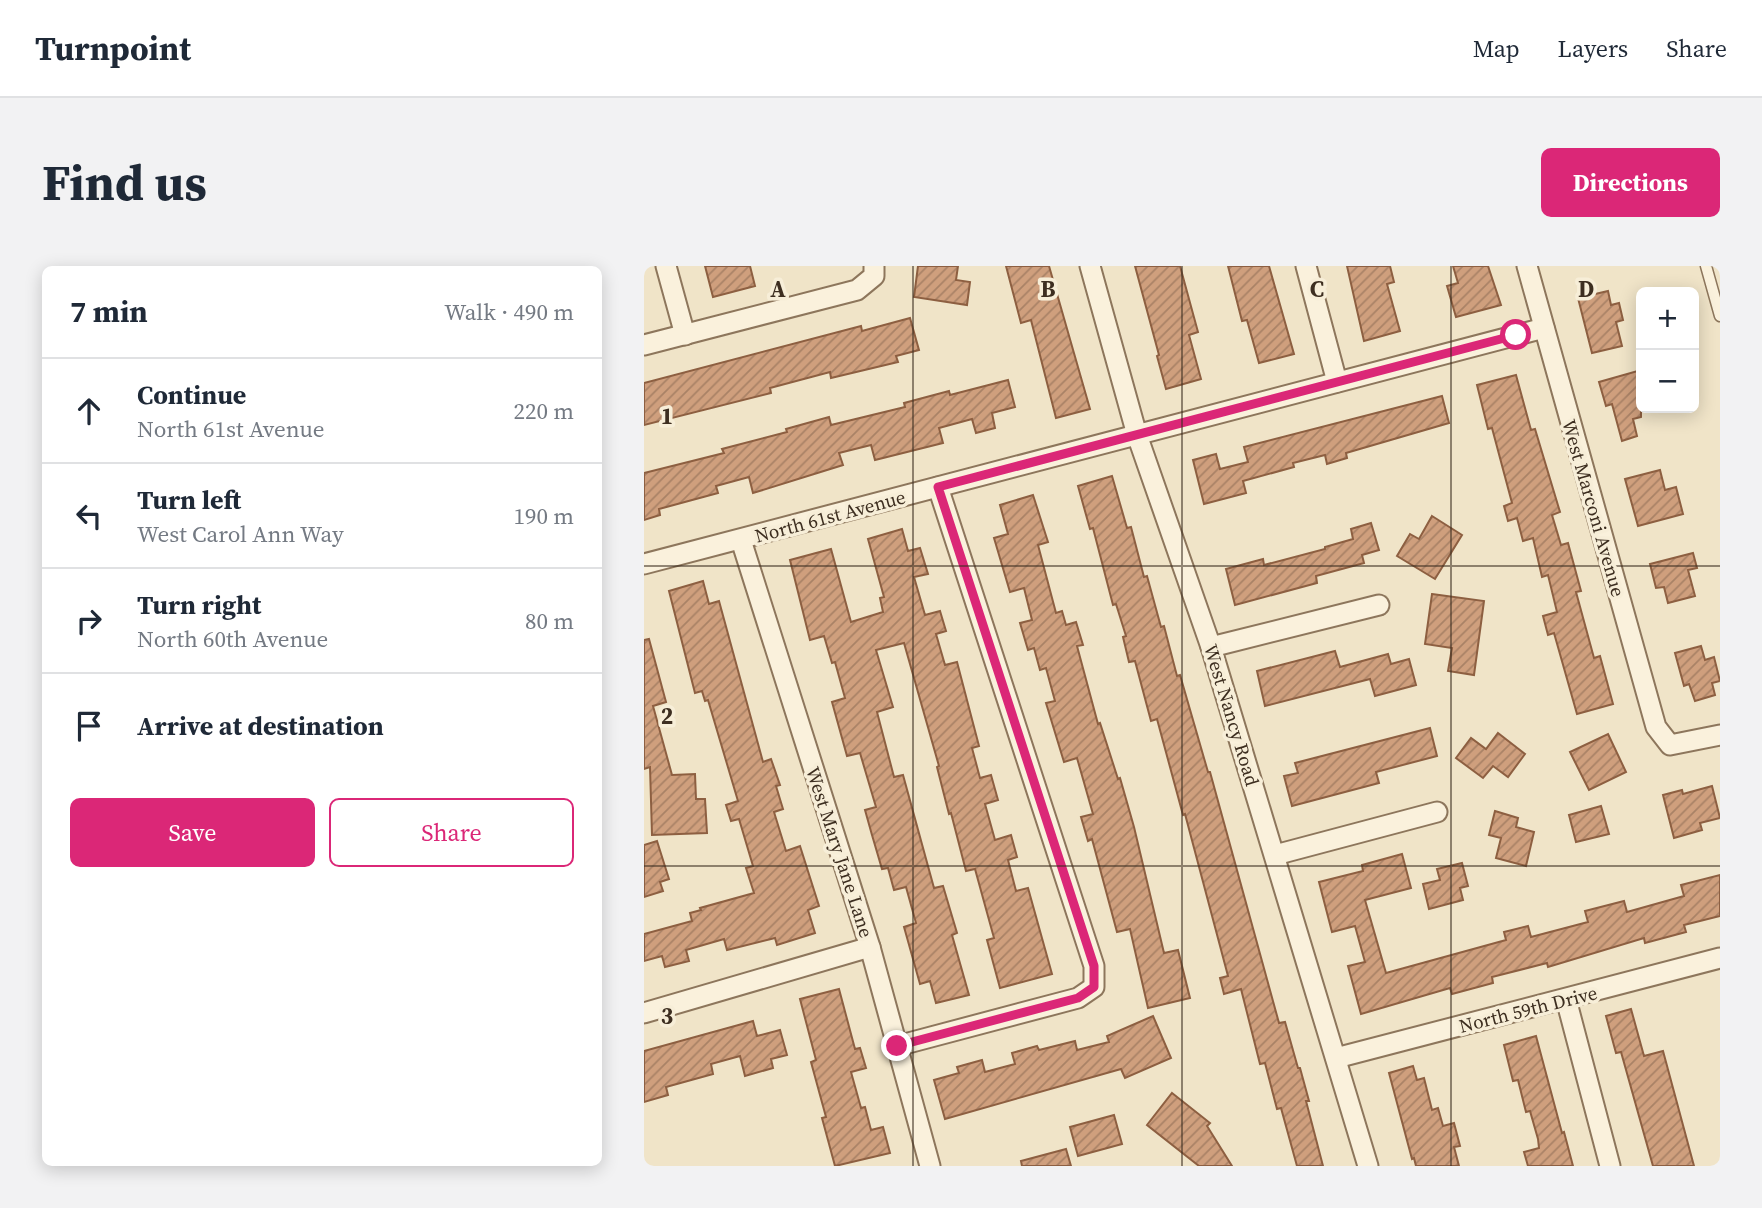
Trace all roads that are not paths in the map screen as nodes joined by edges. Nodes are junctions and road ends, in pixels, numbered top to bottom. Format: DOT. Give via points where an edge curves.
graph roads {
  1 [pos="666,266"];
  2 [pos="1090,266"];
  3 [pos="1306,266"];
  4 [pos="1527,266"];
  5 [pos="1706,266"];
  6 [pos="874,271"];
  7 [pos="1720,316"];
  8 [pos="1544,328"];
  9 [pos="685,335"];
  10 [pos="644,345"];
  11 [pos="1337,382"];
  12 [pos="1137,435"];
  13 [pos="938,487"];
  14 [pos="741,540"];
  15 [pos="644,564"];
  16 [pos="1380,605"];
  17 [pos="1212,647"];
  18 [pos="1720,735"];
  19 [pos="1437,812"];
  20 [pos="1275,855"];
  21 [pos="870,947"];
  22 [pos="1720,958"];
  23 [pos="1566,999"];
  24 [pos="644,1013"];
  25 [pos="897,1046"];
  26 [pos="1336,1058"];
  27 [pos="930,1166"];
  28 [pos="1368,1166"];
  29 [pos="1610,1166"];
  1 -- 9 [label="street"];
  2 -- 12 [label="street, West Nancy Road"];
  3 -- 11 [label="street"];
  4 -- 8 [label="street, West Marconi Avenue"];
  5 -- 7 [label="lane"];
  6 -- 9 [label="street" via="857,290"];
  8 -- 11 [label="street, North 61st Avenue"];
  8 -- 18 [label="street, West Marconi Avenue" via="1656,727 1670,745"];
  9 -- 10 [label="street"];
  11 -- 12 [label="street, North 61st Avenue"];
  12 -- 13 [label="street, North 61st Avenue"];
  12 -- 17 [label="street, West Nancy Road"];
  13 -- 14 [label="street, North 61st Avenue"];
  13 -- 25 [label="street" via="1094,966 1094,987 1078,998"];
  14 -- 15 [label="street, North 61st Avenue"];
  14 -- 21 [label="street, West Mary Jane Lane"];
  16 -- 17 [label="street"];
  17 -- 20 [label="street, West Nancy Road"];
  19 -- 20 [label="street"];
  20 -- 26 [label="street, West Nancy Road"];
  21 -- 24 [label="street"];
  21 -- 25 [label="street, West Mary Jane Lane"];
  22 -- 23 [label="street, North 59th Drive"];
  23 -- 26 [label="street, North 59th Drive"];
  23 -- 29 [label="street"];
  25 -- 27 [label="street, West Mary Jane Lane"];
  26 -- 28 [label="street, West Nancy Road"];
}
